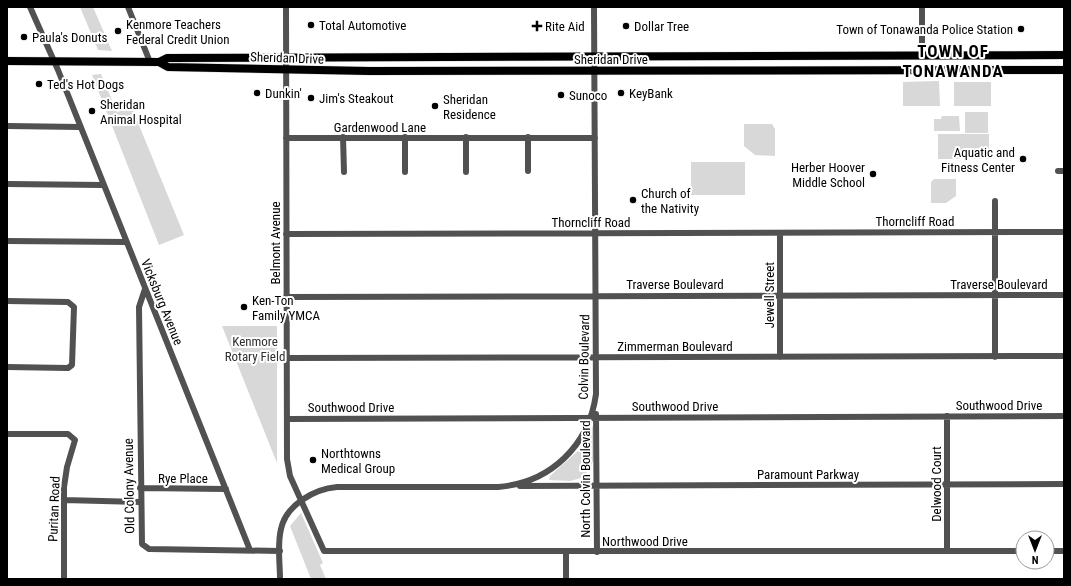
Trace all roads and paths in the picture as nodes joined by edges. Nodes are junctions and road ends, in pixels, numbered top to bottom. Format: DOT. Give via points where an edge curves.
graph roads {
  1 [pos="30,7"];
  2 [pos="128,7"];
  3 [pos="286,7"];
  4 [pos="594,7"];
  5 [pos="922,7"];
  6 [pos="1017,55"];
  7 [pos="1064,55"];
  8 [pos="441,56"];
  9 [pos="595,56"];
  10 [pos="799,56"];
  11 [pos="882,56"];
  12 [pos="922,56"];
  13 [pos="285,58"];
  14 [pos="7,60"];
  15 [pos="53,61"];
  16 [pos="154,62"];
  17 [pos="285,70"];
  18 [pos="1018,70"];
  19 [pos="1064,70"];
  20 [pos="441,71"];
  21 [pos="595,71"];
  22 [pos="799,71"];
  23 [pos="883,71"];
  24 [pos="7,126"];
  25 [pos="80,127"];
  26 [pos="405,137"];
  27 [pos="466,137"];
  28 [pos="528,137"];
  29 [pos="286,138"];
  30 [pos="343,138"];
  31 [pos="595,138"];
  32 [pos="344,172"];
  33 [pos="405,172"];
  34 [pos="466,172"];
  35 [pos="528,172"];
  36 [pos="7,184"];
  37 [pos="103,185"];
  38 [pos="995,201"];
  39 [pos="995,232"];
  40 [pos="1064,232"];
  41 [pos="596,233"];
  42 [pos="780,233"];
  43 [pos="286,234"];
  44 [pos="7,241"];
  45 [pos="126,242"];
  46 [pos="145,289"];
  47 [pos="780,295"];
  48 [pos="995,295"];
  49 [pos="1064,295"];
  50 [pos="286,296"];
  51 [pos="596,296"];
  52 [pos="7,301"];
  53 [pos="1064,356"];
  54 [pos="596,357"];
  55 [pos="780,357"];
  56 [pos="995,357"];
  57 [pos="287,358"];
  58 [pos="7,367"];
  59 [pos="594,407"];
  60 [pos="947,416"];
  61 [pos="1064,416"];
  62 [pos="594,417"];
  63 [pos="287,419"];
  64 [pos="7,434"];
  65 [pos="545,474"];
  66 [pos="947,484"];
  67 [pos="1064,484"];
  68 [pos="508,486"];
  69 [pos="551,486"];
  70 [pos="597,486"];
  71 [pos="140,488"];
  72 [pos="226,489"];
  73 [pos="302,499"];
  74 [pos="64,500"];
  75 [pos="140,502"];
  76 [pos="250,550"];
  77 [pos="280,551"];
  78 [pos="947,551"];
  79 [pos="1015,551"];
  80 [pos="566,552"];
  81 [pos="597,552"];
  82 [pos="64,579"];
  83 [pos="280,579"];
  84 [pos="566,579"];
  1 -- 15 [label="street, Vicksburg Avenue"];
  2 -- 16 [label="street"];
  3 -- 13 [label="street, Belmont Avenue"];
  4 -- 9 [label="street, Colvin Boulevard"];
  5 -- 12 [label="street"];
  6 -- 7 [label="main road, Sheridan Drive"];
  6 -- 12 [label="main road, Sheridan Drive"];
  6 -- 18 [label="main road"];
  8 -- 9 [label="main road, Sheridan Drive"];
  8 -- 13 [label="main road, Sheridan Drive"];
  8 -- 20 [label="main road"];
  9 -- 10 [label="main road, Sheridan Drive"];
  9 -- 21 [label="street, Colvin Boulevard"];
  10 -- 11 [label="main road, Sheridan Drive"];
  10 -- 22 [label="main road"];
  11 -- 12 [label="main road, Sheridan Drive"];
  11 -- 23 [label="main road"];
  13 -- 16 [label="main road, Sheridan Drive" via="167,58"];
  13 -- 17 [label="street, Belmont Avenue"];
  14 -- 15 [label="main road, Sheridan Drive"];
  15 -- 16 [label="main road, Sheridan Drive"];
  15 -- 25 [label="street, Vicksburg Avenue"];
  16 -- 17 [label="main road, Sheridan Drive" via="168,67"];
  17 -- 20 [label="main road, Sheridan Drive"];
  17 -- 29 [label="street, Belmont Avenue"];
  18 -- 19 [label="main road, Sheridan Drive"];
  18 -- 23 [label="main road, Sheridan Drive"];
  20 -- 21 [label="main road, Sheridan Drive"];
  21 -- 22 [label="main road, Sheridan Drive"];
  21 -- 31 [label="street, Colvin Boulevard"];
  22 -- 23 [label="main road, Sheridan Drive"];
  24 -- 25 [label="street"];
  25 -- 37 [label="street, Vicksburg Avenue"];
  26 -- 27 [label="street, Gardenwood Lane"];
  26 -- 30 [label="street, Gardenwood Lane"];
  26 -- 33 [label="street"];
  27 -- 28 [label="street, Gardenwood Lane"];
  27 -- 34 [label="street"];
  28 -- 31 [label="street, Gardenwood Lane"];
  28 -- 35 [label="street"];
  29 -- 30 [label="street, Gardenwood Lane"];
  29 -- 43 [label="street, Belmont Avenue"];
  30 -- 32 [label="street"];
  31 -- 41 [label="street, Colvin Boulevard"];
  36 -- 37 [label="street"];
  37 -- 45 [label="street, Vicksburg Avenue"];
  38 -- 39 [label="street"];
  39 -- 40 [label="street, Thorncliff Road"];
  39 -- 42 [label="street, Thorncliff Road"];
  39 -- 48 [label="street"];
  41 -- 42 [label="street, Thorncliff Road"];
  41 -- 43 [label="street, Thorncliff Road"];
  41 -- 51 [label="street, Colvin Boulevard"];
  42 -- 47 [label="street, Jewell Street"];
  43 -- 50 [label="street, Belmont Avenue"];
  44 -- 45 [label="street"];
  45 -- 46 [label="street, Vicksburg Avenue"];
  46 -- 71 [label="street, Old Colony Avenue" via="139,308"];
  46 -- 72 [label="street, Vicksburg Avenue"];
  47 -- 48 [label="street, Traverse Boulevard"];
  47 -- 51 [label="street, Traverse Boulevard"];
  47 -- 55 [label="street, Jewell Street"];
  48 -- 49 [label="street, Traverse Boulevard"];
  48 -- 56 [label="street"];
  50 -- 51 [label="street, Traverse Boulevard"];
  50 -- 57 [label="street, Belmont Avenue"];
  51 -- 54 [label="street, Colvin Boulevard"];
  52 -- 58 [label="street" via="68,302 74,307 72,365 68,368"];
  53 -- 56 [label="street, Zimmerman Boulevard"];
  54 -- 55 [label="street, Zimmerman Boulevard"];
  54 -- 57 [label="street, Zimmerman Boulevard"];
  54 -- 59 [label="street, Colvin Boulevard"];
  55 -- 56 [label="street, Zimmerman Boulevard"];
  57 -- 63 [label="street, Belmont Avenue"];
  59 -- 62 [label="street, North Colvin Boulevard"];
  60 -- 61 [label="street, Southwood Drive"];
  60 -- 62 [label="street, Southwood Drive"];
  60 -- 66 [label="street, Delwood Court"];
  62 -- 63 [label="street, Southwood Drive"];
  62 -- 65 [label="street, Colvin Boulevard" via="562,462"];
  62 -- 70 [label="street, North Colvin Boulevard"];
  63 -- 73 [label="street, Belmont Avenue" via="288,470"];
  64 -- 74 [label="street, Puritan Road" via="68,434 74,438 75,443 66,475"];
  65 -- 68 [label="street, Colvin Boulevard" via="521,484"];
  65 -- 69 [label="street"];
  66 -- 67 [label="street, Paramount Parkway"];
  66 -- 70 [label="street, Paramount Parkway"];
  66 -- 78 [label="street, Delwood Court"];
  68 -- 69 [label="street, Paramount Parkway"];
  68 -- 73 [label="street, Colvin Boulevard" via="337,487 318,491"];
  69 -- 70 [label="street, Paramount Parkway"];
  70 -- 81 [label="street, North Colvin Boulevard"];
  71 -- 72 [label="street, Rye Place"];
  71 -- 75 [label="street, Old Colony Avenue"];
  72 -- 76 [label="street, Vicksburg Avenue"];
  73 -- 77 [label="street, Colvin Boulevard" via="282,523"];
  73 -- 80 [label="street, Northwood Drive" via="321,548 326,552"];
  74 -- 75 [label="street"];
  74 -- 82 [label="street, Puritan Road"];
  75 -- 76 [label="street, Old Colony Avenue" via="140,542 146,548"];
  76 -- 77 [label="street, Old Colony Avenue"];
  77 -- 83 [label="street, Colvin Boulevard"];
  78 -- 79 [label="street, Northwood Drive"];
  78 -- 81 [label="street, Northwood Drive"];
  80 -- 81 [label="street, Northwood Drive"];
  80 -- 84 [label="street"];
}
